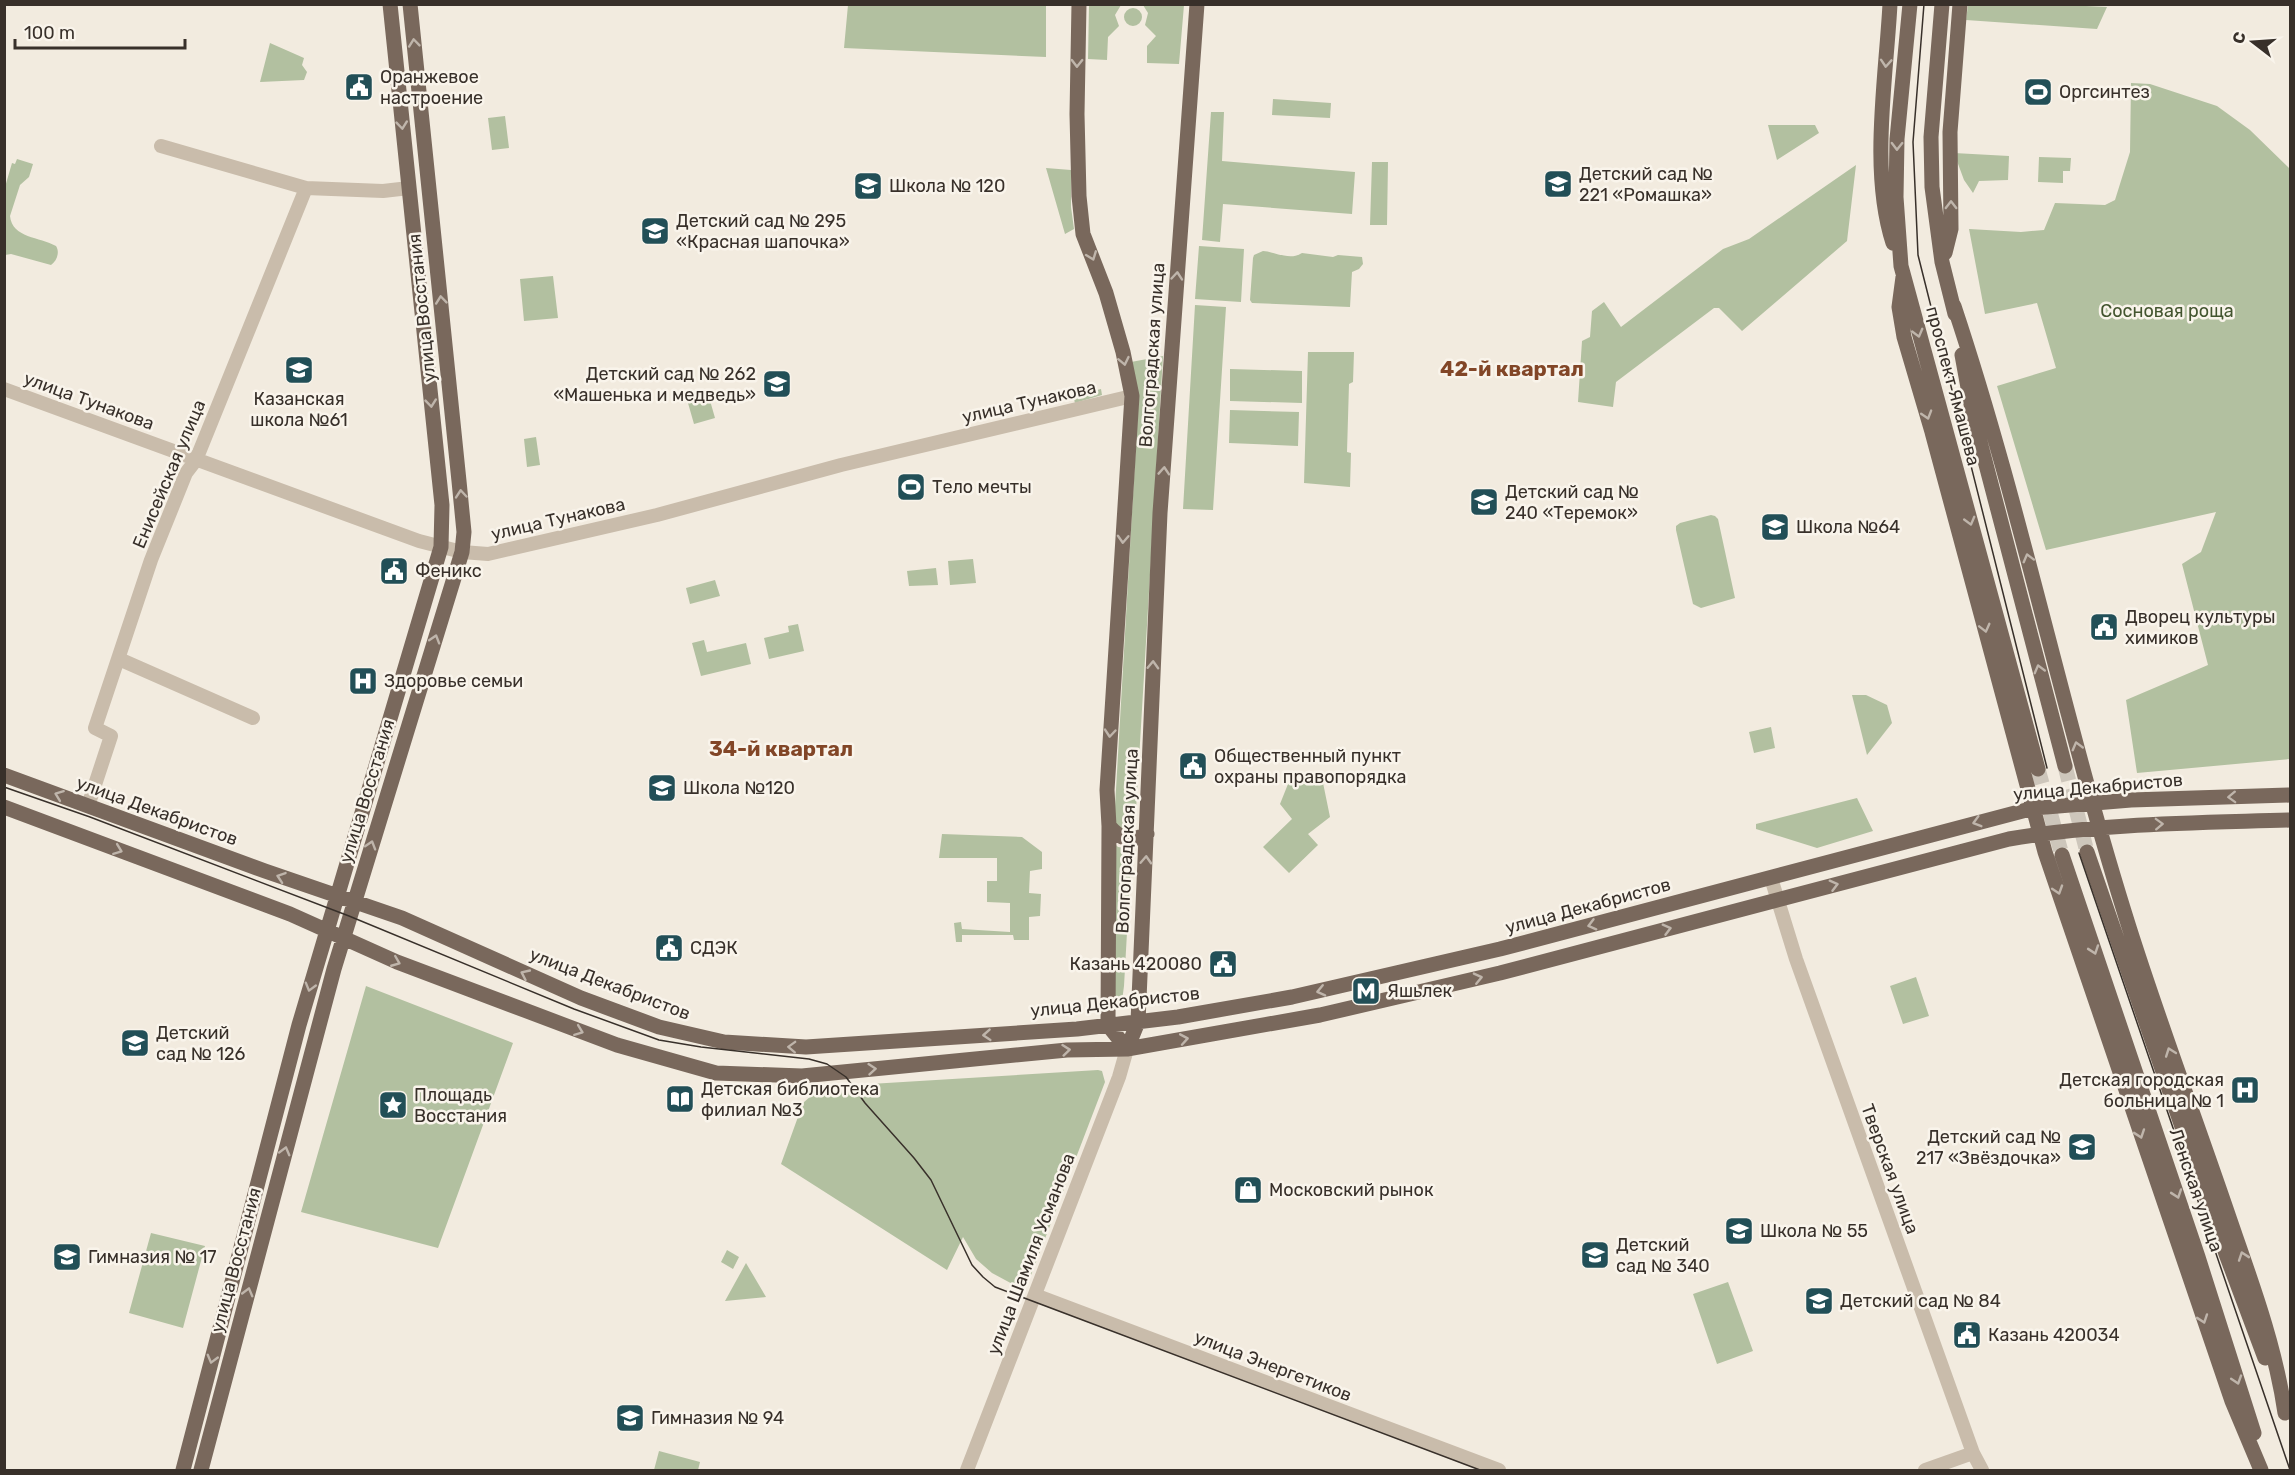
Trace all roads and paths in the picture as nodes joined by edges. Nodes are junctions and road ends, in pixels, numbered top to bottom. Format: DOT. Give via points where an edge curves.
graph roads {
  1 [pos="390,4"];
  2 [pos="410,4"];
  3 [pos="1079,4"];
  4 [pos="1197,4"];
  5 [pos="1890,4"];
  6 [pos="1910,4"];
  7 [pos="1960,4"];
  8 [pos="1941,6"];
  9 [pos="161,146"];
  10 [pos="306,188"];
  11 [pos="409,188"];
  12 [pos="1942,262"];
  13 [pos="1902,271"];
  14 [pos="1954,306"];
  15 [pos="4,389"];
  16 [pos="1132,396"];
  17 [pos="196,460"];
  18 [pos="441,547"];
  19 [pos="462,552"];
  20 [pos="119,659"];
  21 [pos="253,718"];
  22 [pos="2065,766"];
  23 [pos="2038,769"];
  24 [pos="4,775"];
  25 [pos="2290,795"];
  26 [pos="2093,803"];
  27 [pos="88,806"];
  28 [pos="4,807"];
  29 [pos="2034,808"];
  30 [pos="2290,820"];
  31 [pos="1109,826"];
  32 [pos="2100,827"];
  33 [pos="1147,834"];
  34 [pos="2041,834"];
  35 [pos="2087,852"];
  36 [pos="2062,855"];
  37 [pos="1771,878"];
  38 [pos="336,896"];
  39 [pos="1777,899"];
  40 [pos="353,901"];
  41 [pos="327,931"];
  42 [pos="342,939"];
  43 [pos="1138,1022"];
  44 [pos="1108,1025"];
  45 [pos="1127,1049"];
  46 [pos="1035,1295"];
  47 [pos="2286,1384"];
  48 [pos="2285,1413"];
  49 [pos="2290,1429"];
  50 [pos="1973,1453"];
  51 [pos="183,1470"];
  52 [pos="201,1470"];
  53 [pos="967,1470"];
  54 [pos="1499,1470"];
  55 [pos="1926,1470"];
  56 [pos="1982,1470"];
  57 [pos="2261,1470"];
  58 [pos="2266,1470"];
  1 -- 11 [label="main road, улица Восстания, one-way"];
  19 -- 2 [label="main road, улица Восстания, one-way" via="464,532"];
  3 -- 16 [label="main road, Волгоградская улица, one-way" via="1077,114 1083,234 1106,293"];
  33 -- 4 [label="main road, Волгоградская улица, one-way" via="1160,513"];
  5 -- 13 [label="main road, one-way" via="1882,141 1883,206"];
  6 -- 13 [label="main road, проспект Ямашева, one-way" via="1897,138 1896,197"];
  12 -- 7 [label="main road, one-way" via="1951,229 1950,132"];
  8 -- 12 [label="main road, проспект Ямашева" via="1931,137 1932,187"];
  9 -- 10 [label="street"];
  10 -- 11 [label="street"];
  10 -- 17 [label="street, Енисейская улица"];
  11 -- 18 [label="main road, улица Восстания, one-way" via="442,505"];
  12 -- 14 [label="main road, проспект Ямашева"];
  13 -- 23 [label="main road, проспект Ямашева, one-way"];
  13 -- 29 [label="main road, one-way" via="1899,308 1904,337"];
  22 -- 14 [label="main road, проспект Ямашева, one-way" via="1973,415"];
  26 -- 14 [label="main road, one-way" via="1982,393"];
  15 -- 17 [label="street, улица Тунакова"];
  16 -- 19 [label="street, улица Тунакова" via="491,554"];
  16 -- 31 [label="main road, Волгоградская улица, one-way" via="1108,764"];
  17 -- 18 [label="street, улица Тунакова"];
  17 -- 20 [label="street, Енисейская улица" via="169,511"];
  18 -- 19 [label="street, улица Тунакова"];
  18 -- 38 [label="main road, улица Восстания"];
  40 -- 19 [label="main road, улица Восстания, one-way"];
  20 -- 21 [label="street"];
  20 -- 27 [label="street, Енисейская улица" via="95,728 111,736"];
  27 -- 24 [label="main road, улица Декабристов, one-way"];
  25 -- 26 [label="main road, улица Декабристов, one-way"];
  26 -- 29 [label="main road, улица Декабристов"];
  26 -- 32 [label="main road"];
  38 -- 27 [label="main road, улица Декабристов, one-way"];
  28 -- 41 [label="main road, one-way"];
  29 -- 34 [label="main road"];
  29 -- 37 [label="main road, улица Декабристов, one-way"];
  32 -- 30 [label="main road, one-way"];
  31 -- 33 [label="main road" via="1118,837 1127,839"];
  31 -- 44 [label="main road, Волгоградская улица"];
  32 -- 34 [label="main road"];
  47 -- 32 [label="main road, one-way" via="2167,1045"];
  43 -- 33 [label="main road, Волгоградская улица, one-way"];
  39 -- 34 [label="main road, one-way"];
  34 -- 57 [label="main road, one-way" via="2232,1401"];
  35 -- 48 [label="main road, Ленская улица"];
  36 -- 58 [label="main road, Ленская улица, one-way"];
  37 -- 39 [label="street, Тверская улица"];
  37 -- 43 [label="main road, улица Декабристов, one-way" via="1500,949 1292,997"];
  38 -- 40 [label="main road, улица Декабристов"];
  38 -- 41 [label="main road, улица Восстания"];
  45 -- 39 [label="main road, one-way" via="1320,1015 1500,973"];
  39 -- 50 [label="street, Тверская улица"];
  40 -- 42 [label="main road, улица Восстания"];
  44 -- 40 [label="main road, улица Декабристов, one-way" via="828,1047 781,1047 706,1039 659,1027 581,998 440,934"];
  41 -- 42 [label="main road"];
  41 -- 51 [label="main road, улица Восстания, one-way"];
  42 -- 45 [label="main road, one-way" via="617,1045 716,1072 802,1076 1066,1050"];
  52 -- 42 [label="main road, улица Восстания, one-way"];
  43 -- 44 [label="main road, улица Декабристов"];
  43 -- 45 [label="main road, Волгоградская улица"];
  44 -- 45 [label="main road"];
  45 -- 46 [label="street, улица Шамиля Усманова"];
  46 -- 53 [label="street, улица Шамиля Усманова"];
  46 -- 54 [label="street, улица Энергетиков"];
  47 -- 48 [label="main road"];
  48 -- 49 [label="main road, Ленская улица"];
  50 -- 55 [label="street"];
  50 -- 56 [label="street, Тверская улица"];
}
